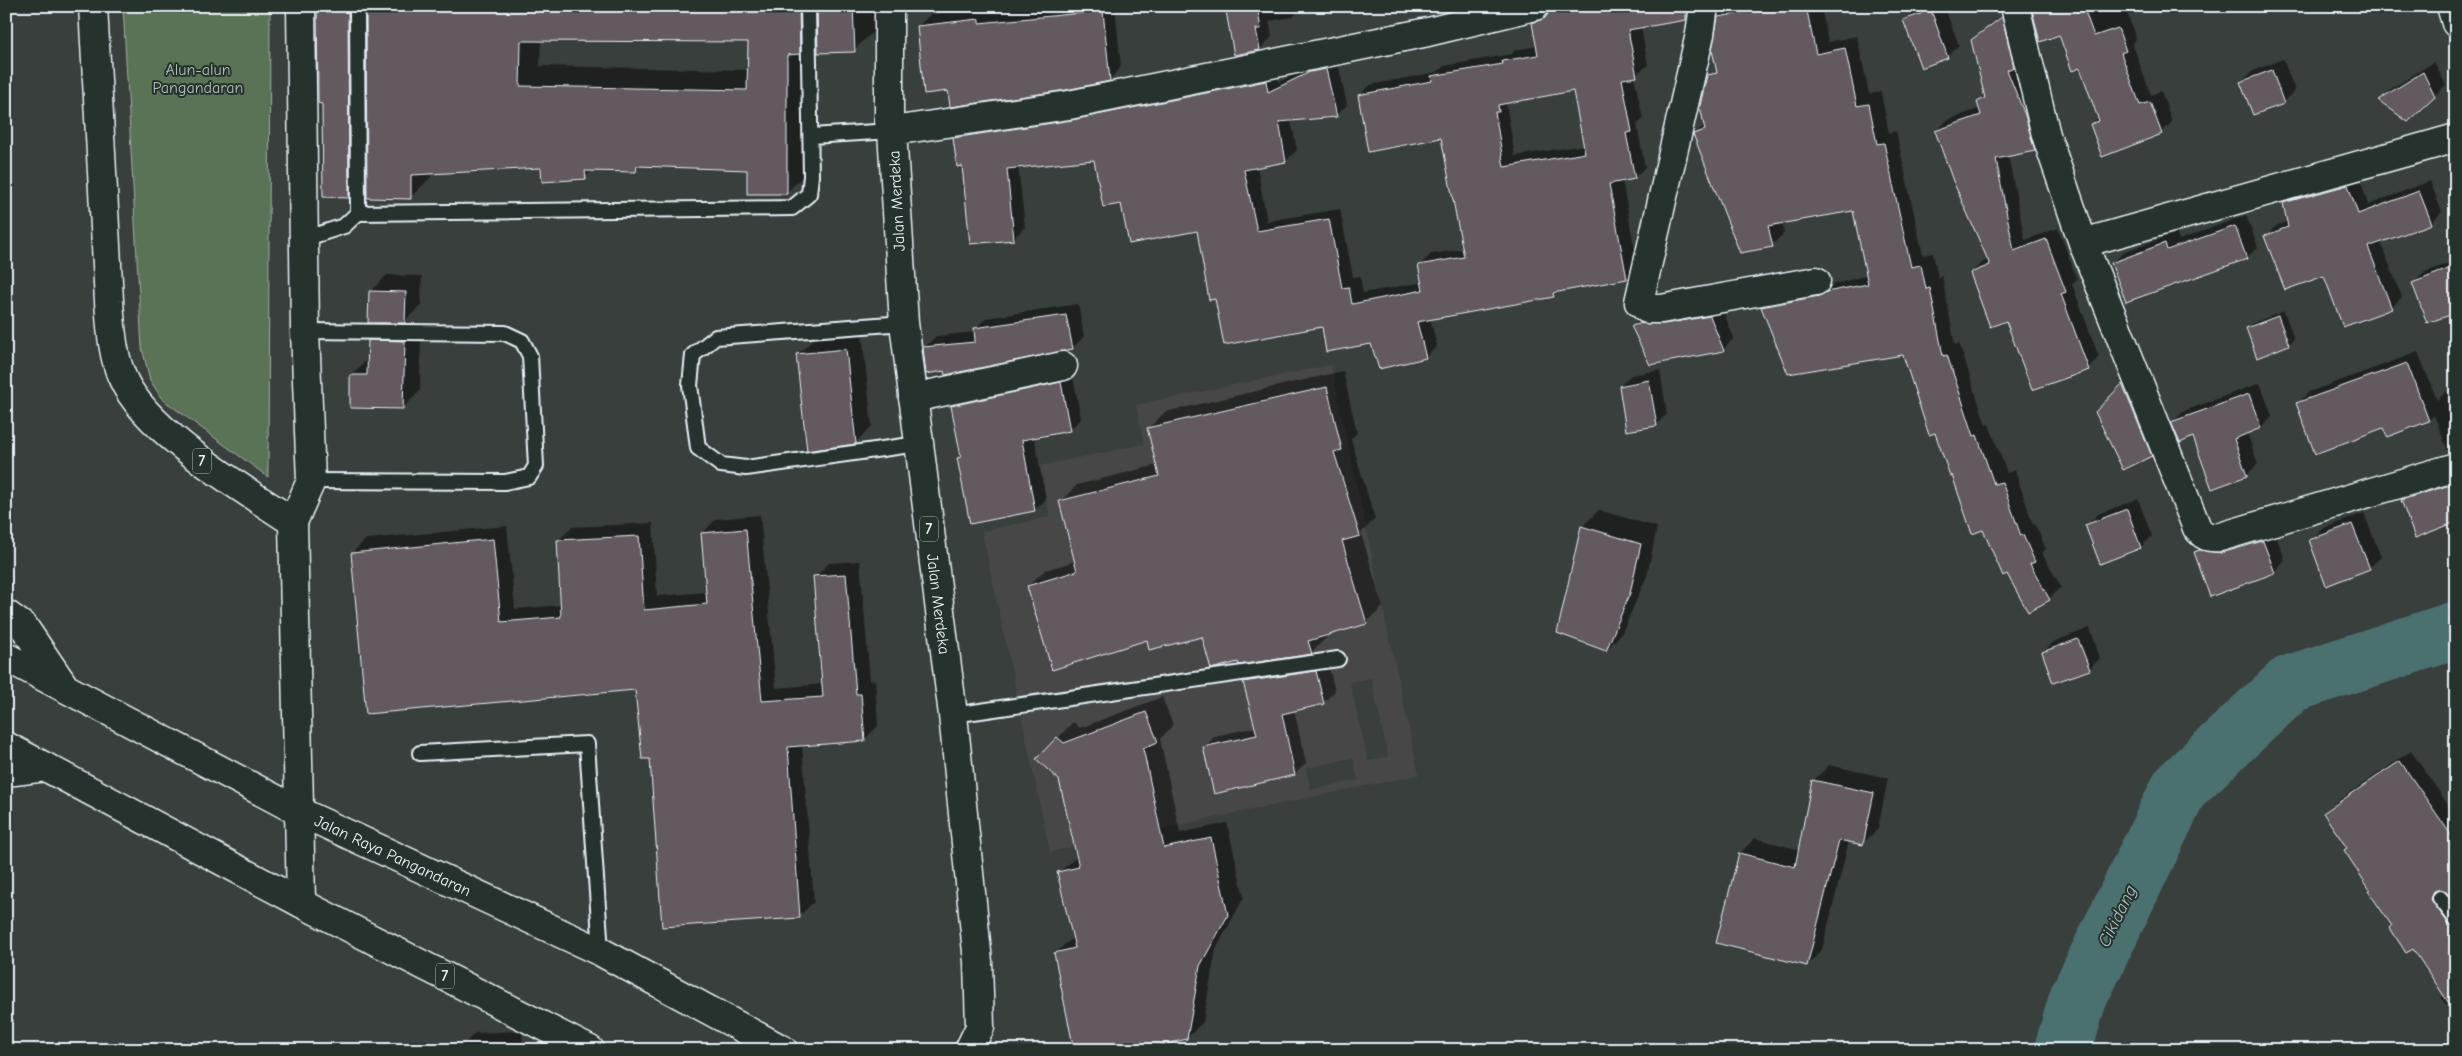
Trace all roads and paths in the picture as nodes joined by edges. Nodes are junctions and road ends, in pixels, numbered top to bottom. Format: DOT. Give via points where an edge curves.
graph roads {
  1 [pos="93,6"];
  2 [pos="302,6"];
  3 [pos="357,6"];
  4 [pos="808,6"];
  5 [pos="889,6"];
  6 [pos="1535,6"];
  7 [pos="1704,6"];
  8 [pos="2015,6"];
  9 [pos="2451,6"];
  10 [pos="2456,23"];
  11 [pos="892,131"];
  12 [pos="811,136"];
  13 [pos="2456,138"];
  14 [pos="358,213"];
  15 [pos="304,240"];
  16 [pos="2083,243"];
  17 [pos="1816,281"];
  18 [pos="904,323"];
  19 [pos="305,331"];
  20 [pos="1063,366"];
  21 [pos="913,398"];
  22 [pos="918,444"];
  23 [pos="2456,467"];
  24 [pos="311,481"];
  25 [pos="293,522"];
  26 [pos="6,614"];
  27 [pos="6,657"];
  28 [pos="1338,659"];
  29 [pos="65,688"];
  30 [pos="953,715"];
  31 [pos="6,746"];
  32 [pos="420,753"];
  33 [pos="46,767"];
  34 [pos="6,772"];
  35 [pos="300,812"];
  36 [pos="2440,898"];
  37 [pos="301,903"];
  38 [pos="2456,919"];
  39 [pos="601,952"];
  40 [pos="590,1050"];
  41 [pos="783,1050"];
  42 [pos="969,1050"];
  1 -- 25 [label="main road, 7" via="109,301 113,345 122,378 131,394 156,422 204,463"];
  2 -- 15 [label="main road"];
  3 -- 14 [label="lane"];
  4 -- 12 [label="lane"];
  5 -- 11 [label="main road, Jalan Merdeka / 7" via="888,121"];
  6 -- 11 [label="main road" via="1428,32 1069,105"];
  7 -- 17 [label="main road" via="1639,302 1647,309 1661,309"];
  8 -- 16 [label="main road" via="2046,135"];
  9 -- 10 [label="main road"];
  11 -- 12 [label="lane"];
  11 -- 18 [label="main road, Jalan Merdeka / 7"];
  12 -- 14 [label="lane" via="809,194 792,208"];
  13 -- 16 [label="main road"];
  14 -- 15 [label="lane" via="344,226"];
  15 -- 19 [label="main road"];
  16 -- 23 [label="main road" via="2197,528 2203,535 2220,537"];
  18 -- 21 [label="main road, Jalan Merdeka / 7"];
  18 -- 22 [label="lane" via="716,337 693,355 690,385 698,448 721,465 746,468"];
  19 -- 24 [label="main road"];
  19 -- 24 [label="lane" via="505,333 522,341 530,356 536,466 529,477 505,482"];
  20 -- 21 [label="main road"];
  21 -- 22 [label="main road, Jalan Merdeka / 7"];
  22 -- 30 [label="main road, Jalan Merdeka / 7"];
  24 -- 25 [label="main road"];
  25 -- 35 [label="main road"];
  26 -- 29 [label="main road" via="24,627"];
  27 -- 29 [label="main road, Jalan Raya Pangandaran"];
  28 -- 30 [label="lane"];
  29 -- 35 [label="main road, Jalan Raya Pangandaran"];
  30 -- 42 [label="main road, Jalan Merdeka / 7" via="978,962 980,1027"];
  31 -- 33 [label="main road"];
  32 -- 39 [label="lane" via="587,744"];
  33 -- 34 [label="main road"];
  33 -- 37 [label="main road"];
  35 -- 37 [label="main road"];
  35 -- 39 [label="main road, Jalan Raya Pangandaran"];
  36 -- 38 [label="lane"];
  37 -- 40 [label="main road, 7"];
  39 -- 41 [label="main road, Jalan Raya Pangandaran"];
}
